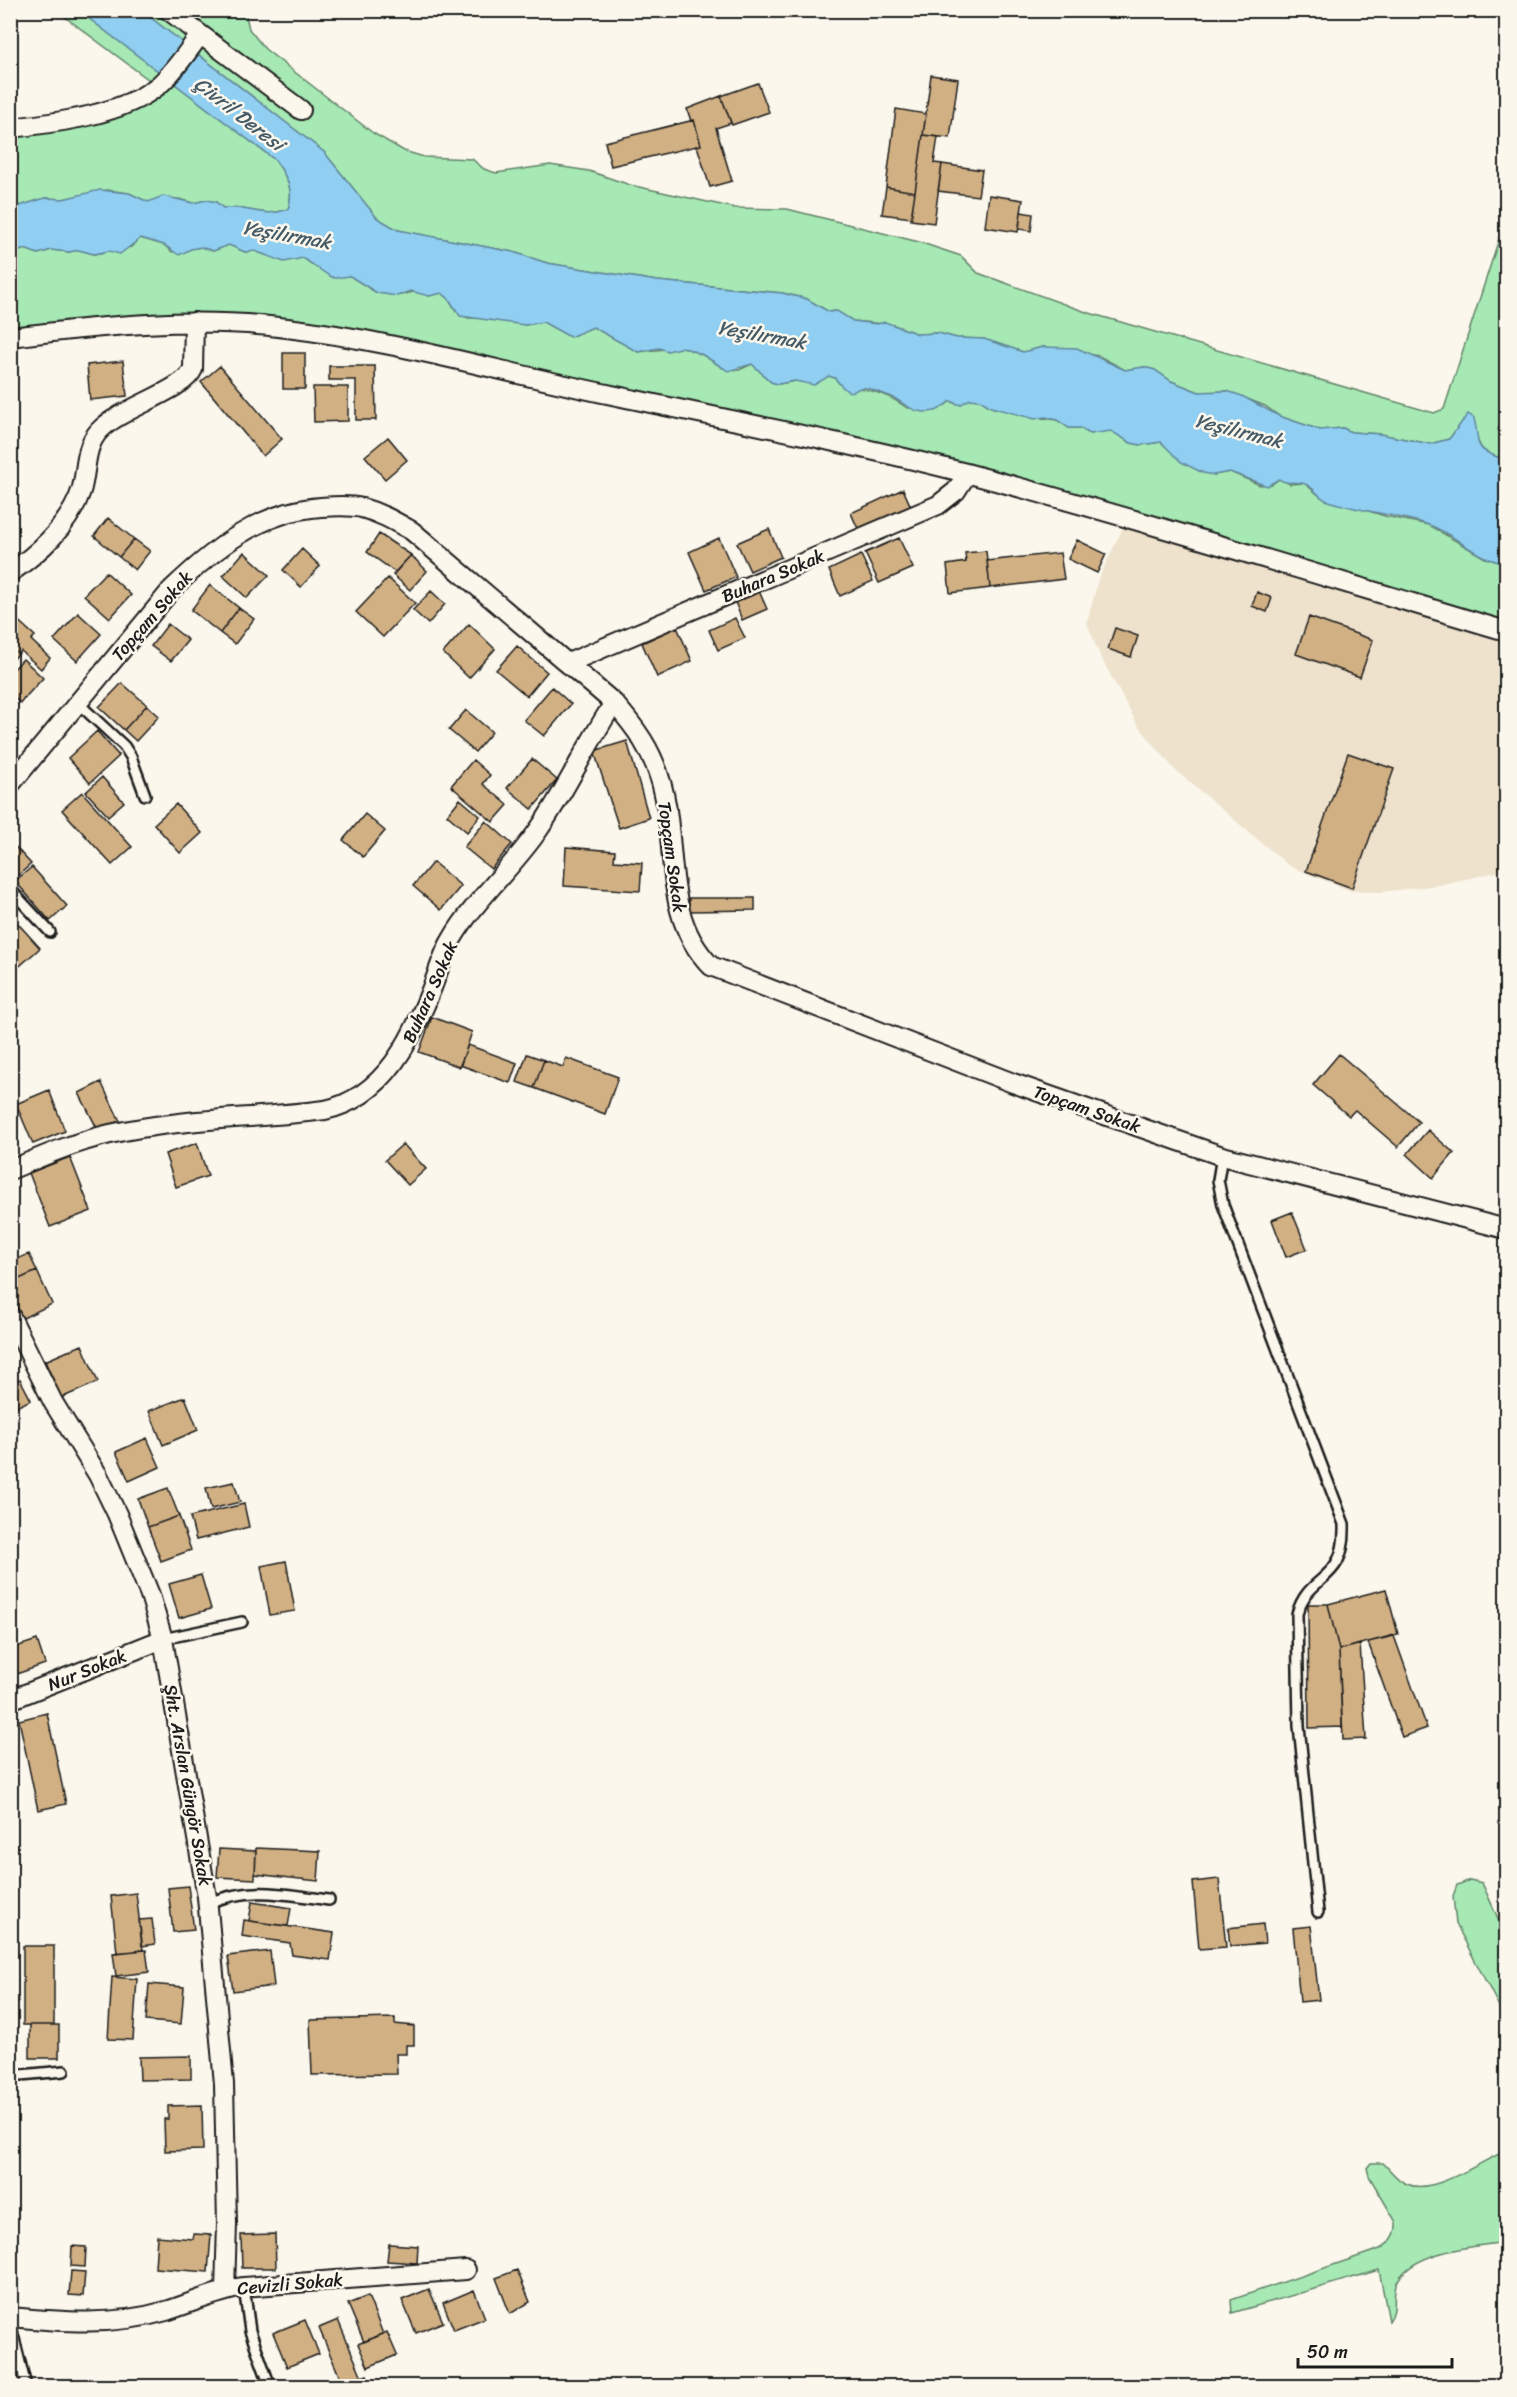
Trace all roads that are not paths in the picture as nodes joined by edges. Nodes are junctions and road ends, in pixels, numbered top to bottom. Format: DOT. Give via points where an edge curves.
graph roads {
  1 [pos="168,10"];
  2 [pos="195,41"];
  3 [pos="301,110"];
  4 [pos="10,128"];
  5 [pos="194,322"];
  6 [pos="10,337"];
  7 [pos="968,474"];
  8 [pos="10,573"];
  9 [pos="1506,631"];
  10 [pos="568,663"];
  11 [pos="78,703"];
  12 [pos="614,703"];
  13 [pos="10,785"];
  14 [pos="145,795"];
  15 [pos="10,889"];
  16 [pos="50,932"];
  17 [pos="1222,1156"];
  18 [pos="10,1170"];
  19 [pos="1506,1229"];
  20 [pos="10,1315"];
  21 [pos="242,1622"];
  22 [pos="163,1639"];
  23 [pos="10,1700"];
  24 [pos="329,1899"];
  25 [pos="208,1903"];
  26 [pos="1318,1912"];
  27 [pos="64,2071"];
  28 [pos="10,2076"];
  29 [pos="466,2270"];
  30 [pos="244,2287"];
  31 [pos="225,2290"];
  32 [pos="10,2317"];
  33 [pos="10,2323"];
  34 [pos="26,2386"];
  35 [pos="270,2386"];
  1 -- 2 [label="street"];
  2 -- 3 [label="street"];
  2 -- 4 [label="street" via="167,78 138,98 83,117"];
  5 -- 6 [label="street" via="103,326"];
  5 -- 7 [label="street" via="286,327 396,346"];
  5 -- 8 [label="street" via="190,376 123,412 95,435 81,489 64,523 44,546"];
  7 -- 9 [label="street"];
  7 -- 10 [label="street, Buhara Sokak" via="956,491 938,505"];
  10 -- 11 [label="street, Topçam Sokak" via="412,531 386,516 360,508 307,508 255,525 202,561 172,589"];
  10 -- 12 [label="street, Topçam Sokak"];
  11 -- 13 [label="street, Topçam Sokak"];
  11 -- 14 [label="lane" via="124,746"];
  12 -- 17 [label="street, Topçam Sokak" via="641,735 652,756 662,784 679,912 686,934 711,966 1013,1083"];
  12 -- 18 [label="street, Buhara Sokak" via="536,834 452,939 401,1055 362,1096 345,1106 325,1110 177,1122 111,1134 54,1151"];
  15 -- 16 [label="lane"];
  17 -- 19 [label="street, Topçam Sokak"];
  17 -- 26 [label="lane" via="1218,1180 1223,1204 1344,1524 1345,1546 1338,1564 1301,1600 1297,1614 1299,1726"];
  20 -- 22 [label="street, Şht. Arslan Güngör Sokak" via="53,1402 117,1514 150,1594"];
  21 -- 22 [label="lane"];
  22 -- 23 [label="street, Nur Sokak"];
  22 -- 25 [label="street, Şht. Arslan Güngör Sokak"];
  24 -- 25 [label="lane" via="253,1891"];
  25 -- 31 [label="street, Şht. Arslan Güngör Sokak" via="224,2084"];
  27 -- 28 [label="lane"];
  29 -- 30 [label="street, Cevizli Sokak"];
  30 -- 31 [label="street, Cevizli Sokak"];
  30 -- 35 [label="lane" via="250,2331"];
  31 -- 32 [label="street, Cevizli Sokak" via="137,2318 98,2322"];
  33 -- 34 [label="lane"];
}
